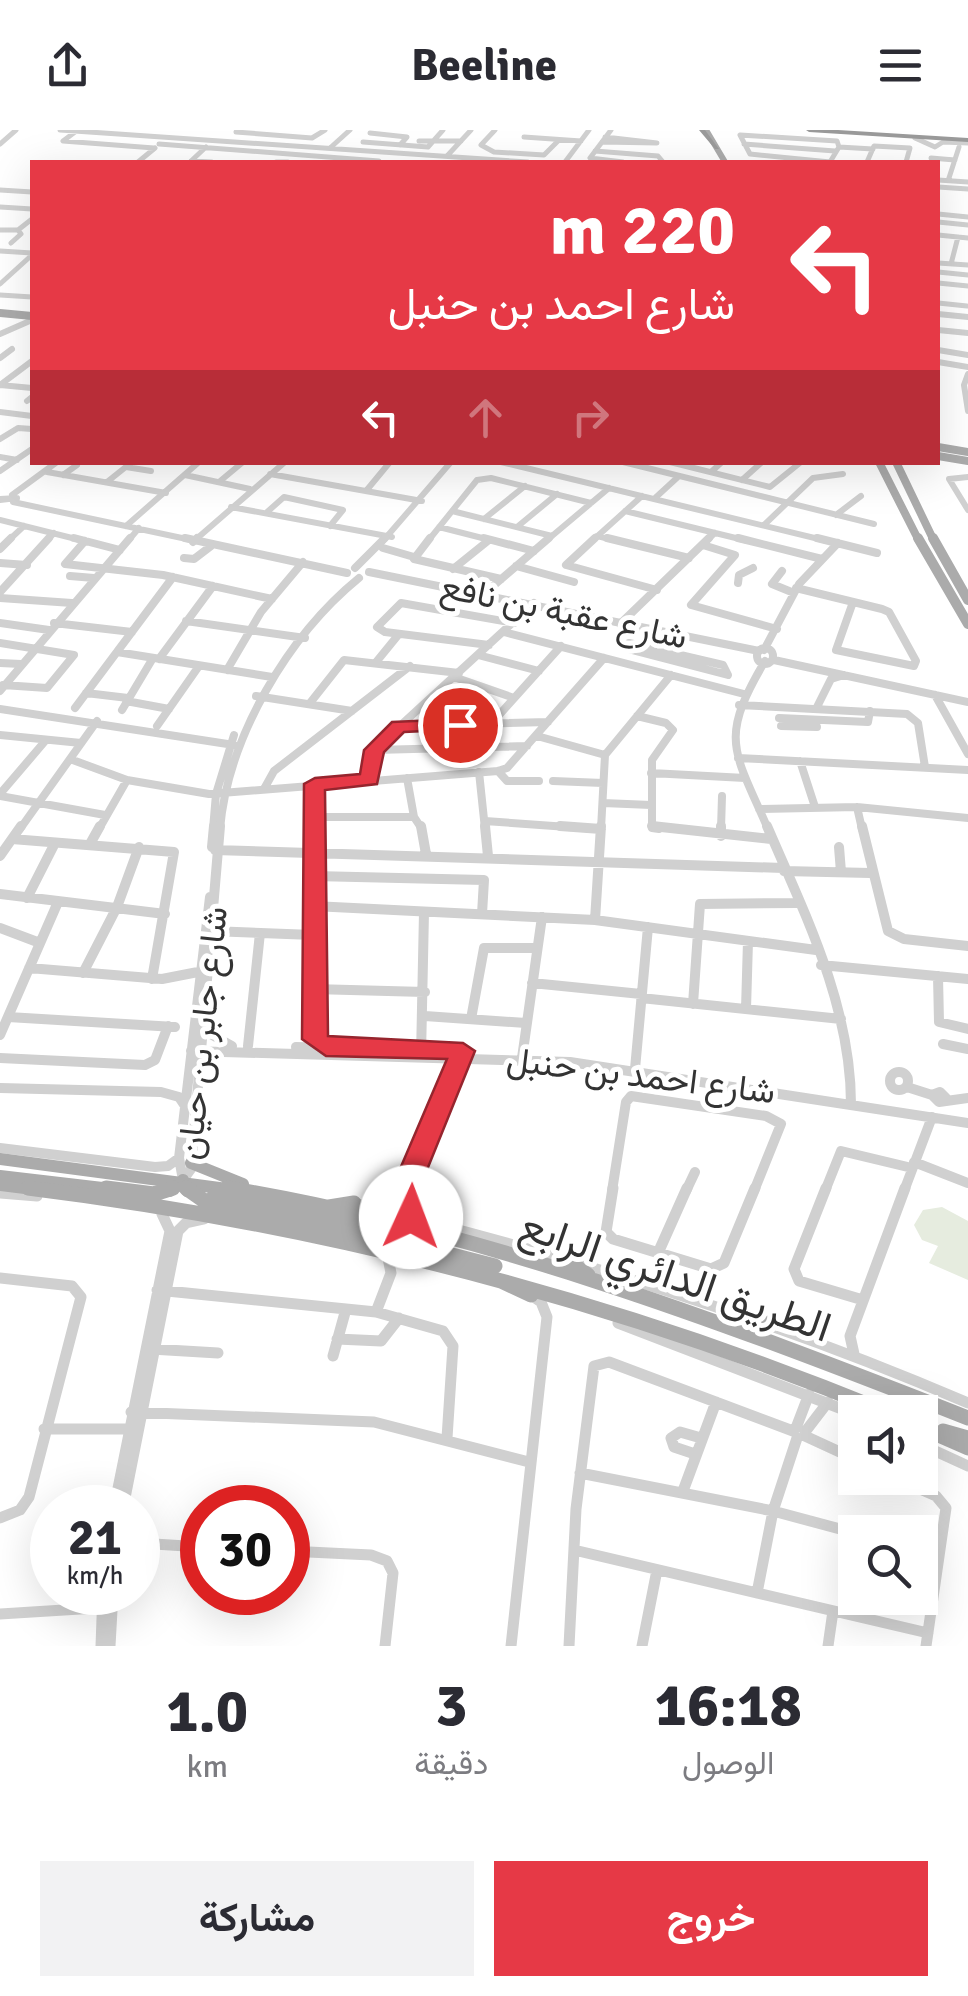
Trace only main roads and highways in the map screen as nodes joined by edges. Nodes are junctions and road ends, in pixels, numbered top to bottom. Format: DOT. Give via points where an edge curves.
graph roads {
  1 [pos="703,130"];
  2 [pos="810,130"];
  3 [pos="877,130"];
  4 [pos="902,130"];
  5 [pos="840,131"];
  6 [pos="916,134"];
  7 [pos="968,139"];
  8 [pos="717,148"];
  9 [pos="715,160"];
  10 [pos="725,160"];
  11 [pos="1,316"];
  12 [pos="30,318"];
  13 [pos="940,452"];
  14 [pos="968,457"];
  15 [pos="880,465"];
  16 [pos="897,465"];
  17 [pos="942,578"];
  18 [pos="968,600"];
  19 [pos="968,611"];
  20 [pos="968,624"];
  21 [pos="87,1156"];
  22 [pos="185,1160"];
  23 [pos="1,1161"];
  24 [pos="63,1164"];
  25 [pos="146,1174"];
  26 [pos="183,1180"];
  27 [pos="0,1185"];
  28 [pos="274,1197"];
  29 [pos="354,1203"];
  30 [pos="328,1208"];
  31 [pos="216,1209"];
  32 [pos="413,1223"];
  33 [pos="560,1255"];
  34 [pos="475,1268"];
  35 [pos="510,1278"];
  36 [pos="592,1278"];
  37 [pos="530,1295"];
  38 [pos="770,1323"];
  39 [pos="733,1327"];
  40 [pos="844,1395"];
  41 [pos="968,1418"];
  42 [pos="938,1430"];
  43 [pos="938,1434"];
  44 [pos="968,1438"];
  45 [pos="968,1448"];
  1 -- 8 [label="highway"];
  1 -- 9 [label="main road"];
  2 -- 5 [label="highway"];
  3 -- 7 [label="highway"];
  4 -- 7 [label="highway"];
  5 -- 6 [label="highway"];
  5 -- 7 [label="highway"];
  6 -- 7 [label="highway"];
  8 -- 10 [label="main road"];
  11 -- 12 [label="main road"];
  13 -- 14 [label="main road"];
  15 -- 17 [label="main road"];
  16 -- 18 [label="main road"];
  17 -- 19 [label="main road"];
  17 -- 20 [label="main road"];
  21 -- 24 [label="main road"];
  22 -- 28 [label="main road"];
  23 -- 24 [label="main road, الطريق الدائري الرابع"];
  23 -- 25 [label="main road" via="141,1186 149,1183"];
  23 -- 26 [label="main road" via="154,1194"];
  24 -- 25 [label="main road, الطريق الدائري الرابع"];
  25 -- 26 [label="main road, الطريق الدائري الرابع"];
  26 -- 28 [label="main road, الطريق الدائري الرابع"];
  26 -- 31 [label="main road" via="187,1192"];
  27 -- 31 [label="main road, الطريق الدائري الرابع"];
  28 -- 30 [label="main road, الطريق الدائري الرابع"];
  29 -- 30 [label="main road"];
  30 -- 32 [label="main road, الطريق الدائري الرابع"];
  31 -- 32 [label="main road" via="214,1196 221,1196 390,1229"];
  31 -- 34 [label="main road, الطريق الدائري الرابع"];
  31 -- 35 [label="main road" via="481,1261"];
  32 -- 36 [label="main road, الطريق الدائري الرابع"];
  33 -- 36 [label="main road"];
  34 -- 35 [label="main road, الطريق الدائري الرابع"];
  34 -- 37 [label="main road"];
  35 -- 40 [label="main road, الطريق الدائري الرابع" via="691,1333"];
  36 -- 39 [label="main road, الطريق الدائري الرابع"];
  38 -- 39 [label="main road"];
  39 -- 41 [label="main road, الطريق الدائري الرابع"];
  42 -- 44 [label="main road"];
  43 -- 45 [label="main road"];
}
